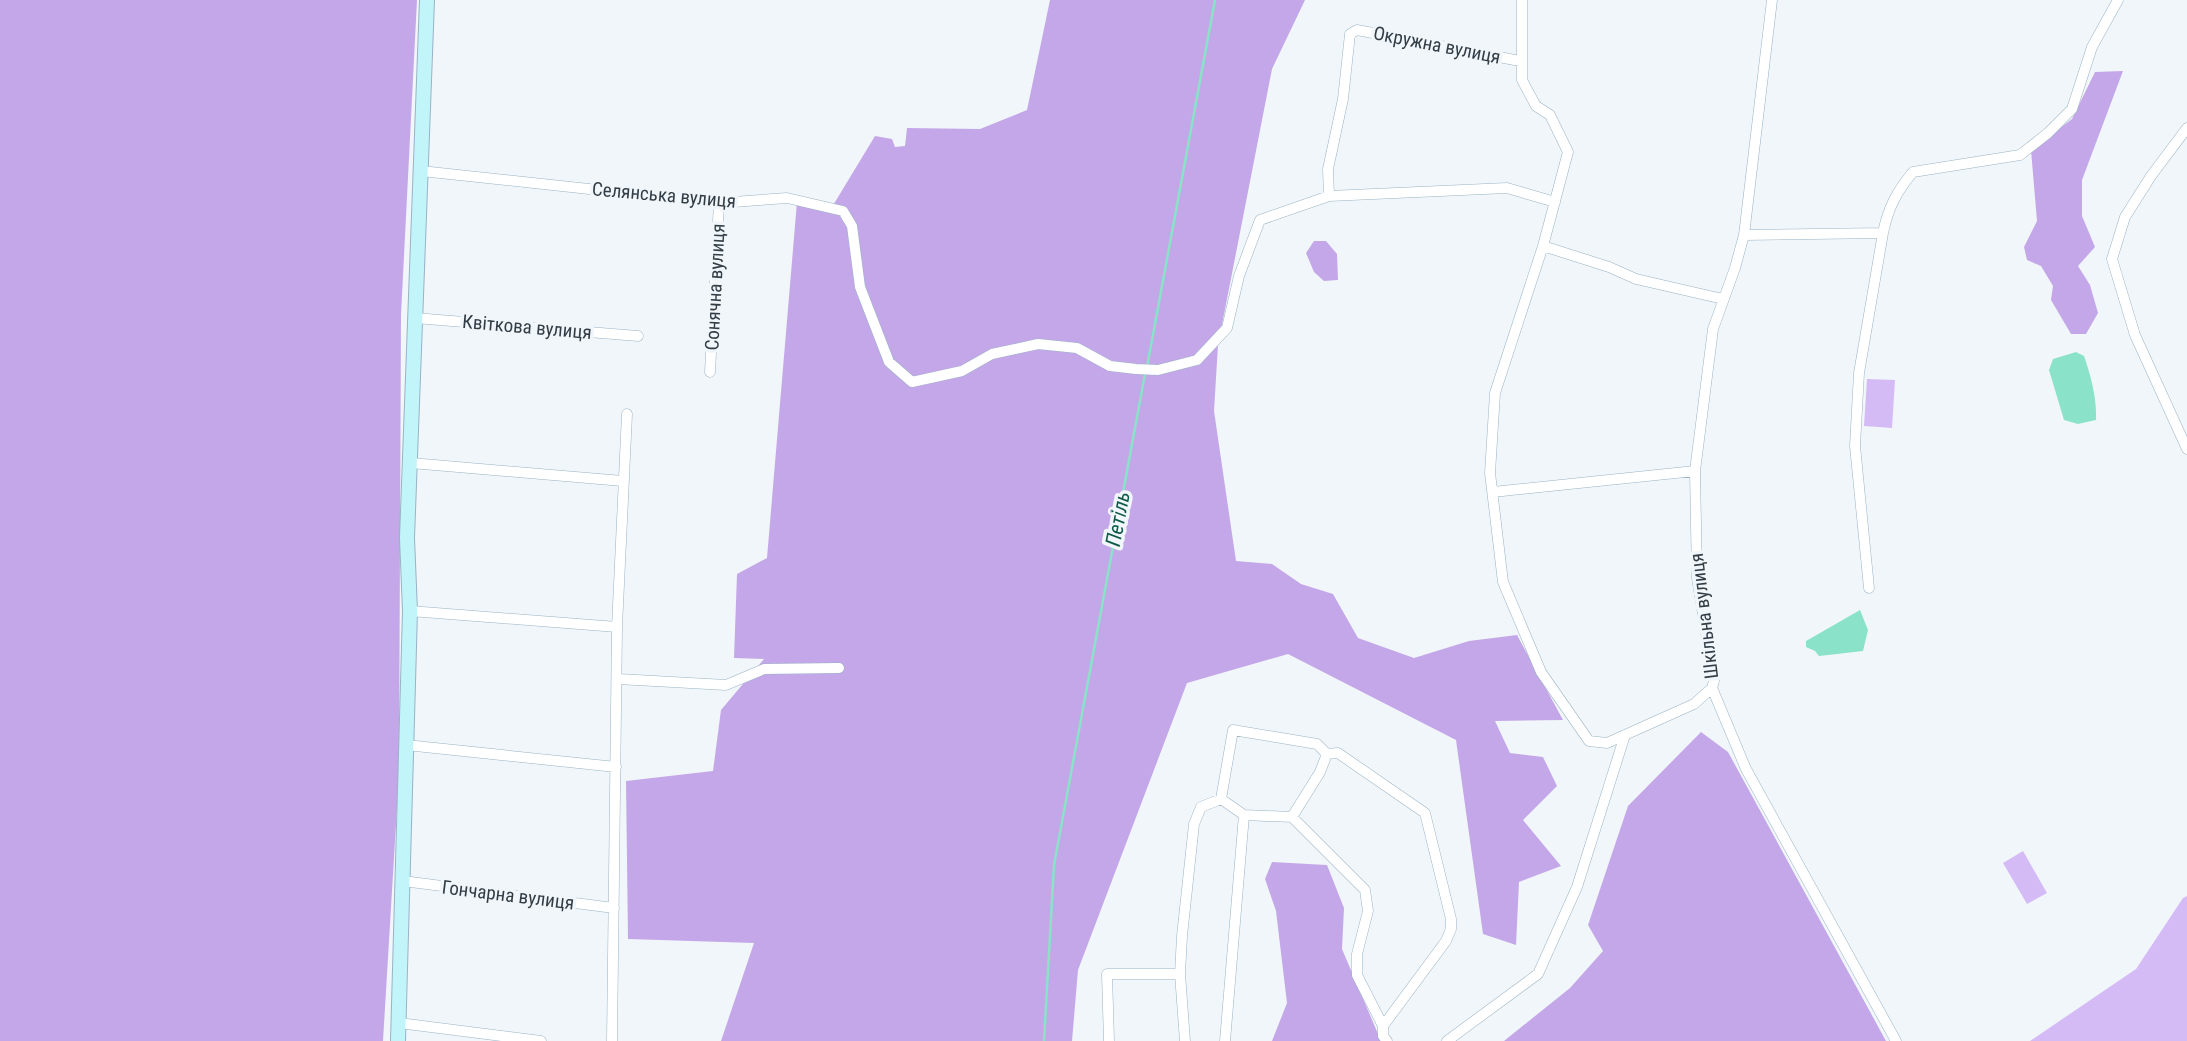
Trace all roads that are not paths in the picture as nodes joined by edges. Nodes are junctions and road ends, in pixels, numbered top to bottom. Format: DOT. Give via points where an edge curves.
graph roads {
  1 [pos="427,0"];
  2 [pos="1522,0"];
  3 [pos="1772,0"];
  4 [pos="2118,0"];
  5 [pos="1520,61"];
  6 [pos="2187,128"];
  7 [pos="421,171"];
  8 [pos="1329,196"];
  9 [pos="1555,202"];
  10 [pos="719,203"];
  11 [pos="1883,233"];
  12 [pos="1744,235"];
  13 [pos="1543,246"];
  14 [pos="1723,299"];
  15 [pos="415,318"];
  16 [pos="638,336"];
  17 [pos="710,372"];
  18 [pos="627,414"];
  19 [pos="2187,449"];
  20 [pos="411,463"];
  21 [pos="1695,471"];
  22 [pos="623,481"];
  23 [pos="1493,492"];
  24 [pos="1869,588"];
  25 [pos="410,611"];
  26 [pos="617,626"];
  27 [pos="839,668"];
  28 [pos="618,679"];
  29 [pos="1712,688"];
  30 [pos="1625,735"];
  31 [pos="407,744"];
  32 [pos="1327,754"];
  33 [pos="616,766"];
  34 [pos="1221,799"];
  35 [pos="1244,815"];
  36 [pos="1292,817"];
  37 [pos="402,881"];
  38 [pos="614,908"];
  39 [pos="1180,974"];
  40 [pos="399,1023"];
  41 [pos="1383,1026"];
  42 [pos="398,1041"];
  43 [pos="541,1041"];
  44 [pos="612,1041"];
  45 [pos="1109,1041"];
  46 [pos="1185,1041"];
  47 [pos="1225,1041"];
  48 [pos="1387,1041"];
  49 [pos="1447,1041"];
  50 [pos="1896,1041"];
  1 -- 7 [label="street"];
  2 -- 5 [label="street, Окружна вулиця"];
  3 -- 12 [label="street, Шкільна вулиця"];
  4 -- 11 [label="street" via="2092,47 2072,108 2064,117 2020,155 1913,172 1897,191"];
  5 -- 8 [label="street, Окружна вулиця" via="1357,30 1350,34 1343,99 1328,169"];
  5 -- 9 [label="street, Окружна вулиця" via="1528,94 1550,115 1567,152"];
  6 -- 19 [label="street" via="2125,217 2112,259 2134,335"];
  7 -- 10 [label="street, Селянська вулиця"];
  7 -- 15 [label="street"];
  8 -- 9 [label="street" via="1507,188"];
  8 -- 10 [label="street, Селянська вулиця" via="1260,219 1239,276 1227,328 1198,360 1157,370 1136,369 1110,366 1077,348 1038,344 992,354 962,372 912,382 889,362 860,287 852,226 843,211 787,198"];
  9 -- 13 [label="street, Окружна вулиця"];
  10 -- 17 [label="street, Сонячна вулиця"];
  11 -- 12 [label="street"];
  11 -- 24 [label="street" via="1859,373 1855,446"];
  12 -- 14 [label="street, Шкільна вулиця"];
  13 -- 14 [label="street" via="1636,279"];
  13 -- 23 [label="street, Окружна вулиця" via="1495,393"];
  14 -- 21 [label="street, Шкільна вулиця" via="1713,330"];
  15 -- 16 [label="street, Квіткова вулиця"];
  15 -- 20 [label="street"];
  18 -- 22 [label="street"];
  20 -- 22 [label="street"];
  20 -- 25 [label="street"];
  21 -- 23 [label="street"];
  21 -- 29 [label="street, Шкільна вулиця" via="1697,578"];
  22 -- 26 [label="street"];
  23 -- 30 [label="street, Окружна вулиця" via="1503,582 1541,672 1589,741 1607,743"];
  25 -- 26 [label="street"];
  25 -- 31 [label="street"];
  26 -- 28 [label="street"];
  27 -- 28 [label="street" via="764,669 726,685"];
  28 -- 33 [label="street"];
  29 -- 30 [label="street" via="1694,704"];
  29 -- 50 [label="street, Шкільна вулиця" via="1746,769"];
  30 -- 49 [label="street" via="1577,887 1538,974"];
  31 -- 33 [label="street"];
  31 -- 37 [label="street"];
  32 -- 34 [label="street" via="1317,744 1233,730"];
  32 -- 36 [label="street"];
  32 -- 41 [label="street" via="1338,754 1425,813 1451,919 1446,941"];
  33 -- 38 [label="street"];
  34 -- 35 [label="street"];
  34 -- 39 [label="street" via="1201,807 1194,824"];
  35 -- 36 [label="street"];
  35 -- 47 [label="street"];
  36 -- 41 [label="street" via="1365,890 1368,911 1357,954 1357,975"];
  37 -- 38 [label="street, Гончарна вулиця"];
  37 -- 40 [label="street"];
  38 -- 44 [label="street"];
  39 -- 45 [label="street" via="1107,974"];
  39 -- 46 [label="street"];
  40 -- 42 [label="street"];
  40 -- 43 [label="street"];
  41 -- 48 [label="street"];
}
